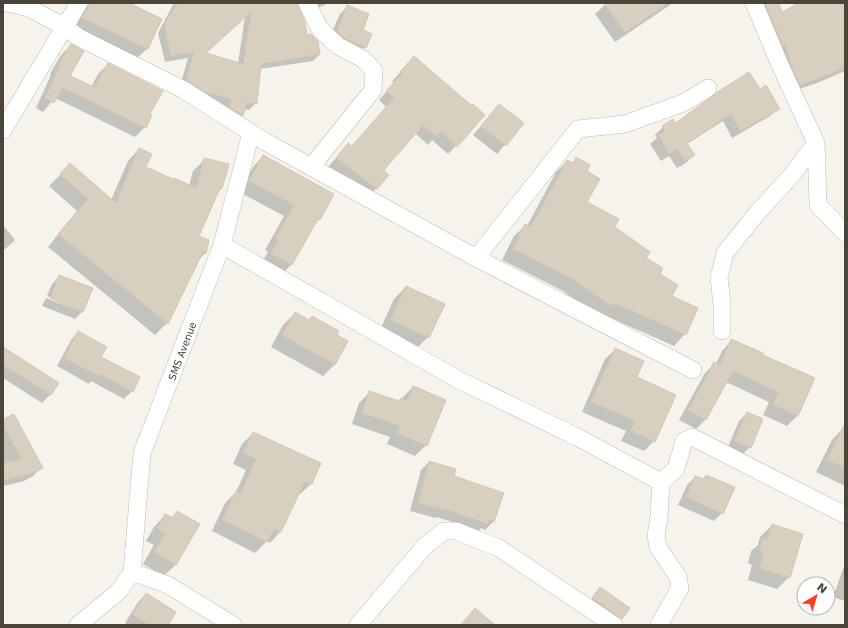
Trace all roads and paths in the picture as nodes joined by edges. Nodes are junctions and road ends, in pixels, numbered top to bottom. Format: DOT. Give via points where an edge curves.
graph roads {
  1 [pos="7,3"];
  2 [pos="79,3"];
  3 [pos="307,3"];
  4 [pos="754,3"];
  5 [pos="65,27"];
  6 [pos="708,88"];
  7 [pos="3,130"];
  8 [pos="251,133"];
  9 [pos="816,142"];
  10 [pos="311,167"];
  11 [pos="845,233"];
  12 [pos="222,245"];
  13 [pos="476,258"];
  14 [pos="722,331"];
  15 [pos="693,370"];
  16 [pos="661,482"];
  17 [pos="845,514"];
  18 [pos="132,572"];
  19 [pos="78,625"];
  20 [pos="233,625"];
  21 [pos="358,625"];
  22 [pos="614,625"];
  23 [pos="659,625"];
  1 -- 5 [label="street" via="29,8"];
  2 -- 5 [label="street"];
  3 -- 10 [label="street" via="320,29 338,46 363,59 374,71 373,90"];
  4 -- 9 [label="street"];
  5 -- 7 [label="street"];
  5 -- 8 [label="street" via="78,37 184,90"];
  6 -- 13 [label="street" via="682,103 624,124 578,129"];
  8 -- 10 [label="street"];
  8 -- 12 [label="street, SMS Avenue"];
  9 -- 11 [label="street" via="818,204"];
  9 -- 14 [label="street" via="791,176 725,253 719,278"];
  10 -- 13 [label="street"];
  12 -- 16 [label="street" via="458,379 577,437"];
  12 -- 18 [label="street, SMS Avenue" via="142,453"];
  13 -- 15 [label="street"];
  16 -- 17 [label="street" via="676,469 684,441 692,437"];
  16 -- 23 [label="street" via="656,536 658,547 678,577 680,588"];
  18 -- 19 [label="street" via="119,591"];
  18 -- 20 [label="street" via="168,585"];
  21 -- 22 [label="street" via="424,547 444,531 456,530 499,548"];
}
